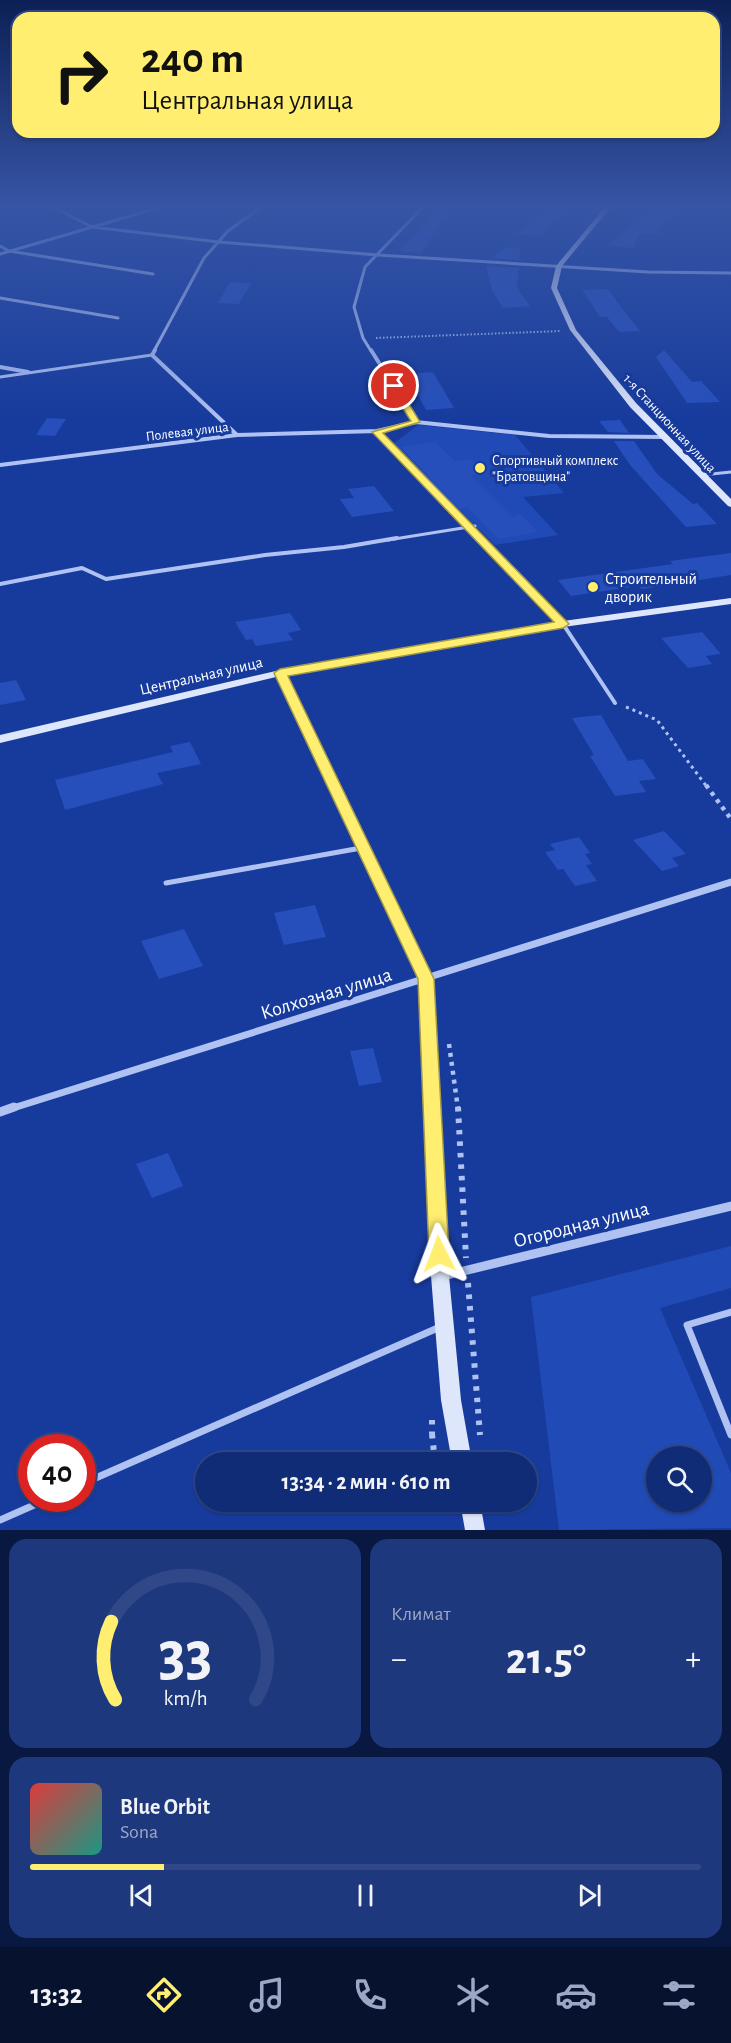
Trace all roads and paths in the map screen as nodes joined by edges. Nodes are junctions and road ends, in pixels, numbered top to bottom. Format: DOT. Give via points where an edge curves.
graph roads {
  1 [pos="193,278"];
  2 [pos="362,278"];
  3 [pos="556,278"];
  4 [pos="0,298"];
  5 [pos="118,318"];
  6 [pos="573,330"];
  7 [pos="363,338"];
  8 [pos="152,355"];
  9 [pos="0,367"];
  10 [pos="28,372"];
  11 [pos="0,376"];
  12 [pos="416,422"];
  13 [pos="377,432"];
  14 [pos="237,435"];
  15 [pos="664,437"];
  16 [pos="0,465"];
  17 [pos="731,472"];
  18 [pos="702,475"];
  19 [pos="731,504"];
  20 [pos="473,526"];
  21 [pos="0,584"];
  22 [pos="731,602"];
  23 [pos="563,624"];
  24 [pos="280,673"];
  25 [pos="615,703"];
  26 [pos="0,739"];
  27 [pos="731,819"];
  28 [pos="363,848"];
  29 [pos="731,882"];
  30 [pos="166,883"];
  31 [pos="426,979"];
  32 [pos="0,1112"];
  33 [pos="731,1206"];
  34 [pos="440,1276"];
  35 [pos="731,1312"];
  36 [pos="444,1325"];
  37 [pos="731,1435"];
  38 [pos="460,1452"];
  39 [pos="96,1478"];
  40 [pos="18,1512"];
  41 [pos="472,1512"];
  42 [pos="0,1520"];
  43 [pos="475,1530"];
  1 -- 8 [label="street"];
  2 -- 7 [label="street" via="354,307"];
  3 -- 6 [label="main road, 1-я Станционная улица" via="554,288"];
  4 -- 5 [label="street"];
  6 -- 7 [label="path"];
  6 -- 15 [label="main road, 1-я Станционная улица"];
  7 -- 12 [label="street"];
  8 -- 10 [label="lane"];
  8 -- 14 [label="street"];
  9 -- 10 [label="street"];
  10 -- 11 [label="lane"];
  12 -- 13 [label="street, Полевая улица"];
  12 -- 15 [label="street" via="549,436"];
  13 -- 14 [label="street, Полевая улица"];
  13 -- 20 [label="street"];
  14 -- 16 [label="street, Полевая улица"];
  15 -- 18 [label="main road, 1-я Станционная улица"];
  17 -- 18 [label="lane"];
  18 -- 19 [label="main road, 1-я Станционная улица"];
  20 -- 21 [label="lane" via="106,579 82,568"];
  20 -- 23 [label="street"];
  22 -- 23 [label="main road, Центральная улица"];
  23 -- 24 [label="main road, Центральная улица"];
  23 -- 25 [label="lane"];
  24 -- 26 [label="main road, Центральная улица"];
  24 -- 28 [label="main road"];
  25 -- 27 [label="path" via="657,720"];
  28 -- 30 [label="lane"];
  28 -- 31 [label="main road"];
  29 -- 31 [label="street, Колхозная улица"];
  31 -- 32 [label="street, Колхозная улица"];
  31 -- 34 [label="main road"];
  33 -- 34 [label="street, Огородная улица"];
  34 -- 36 [label="main road"];
  35 -- 37 [label="lane" via="687,1325"];
  36 -- 38 [label="main road"];
  36 -- 39 [label="lane"];
  40 -- 42 [label="lane"];
  41 -- 43 [label="main road"];
}
